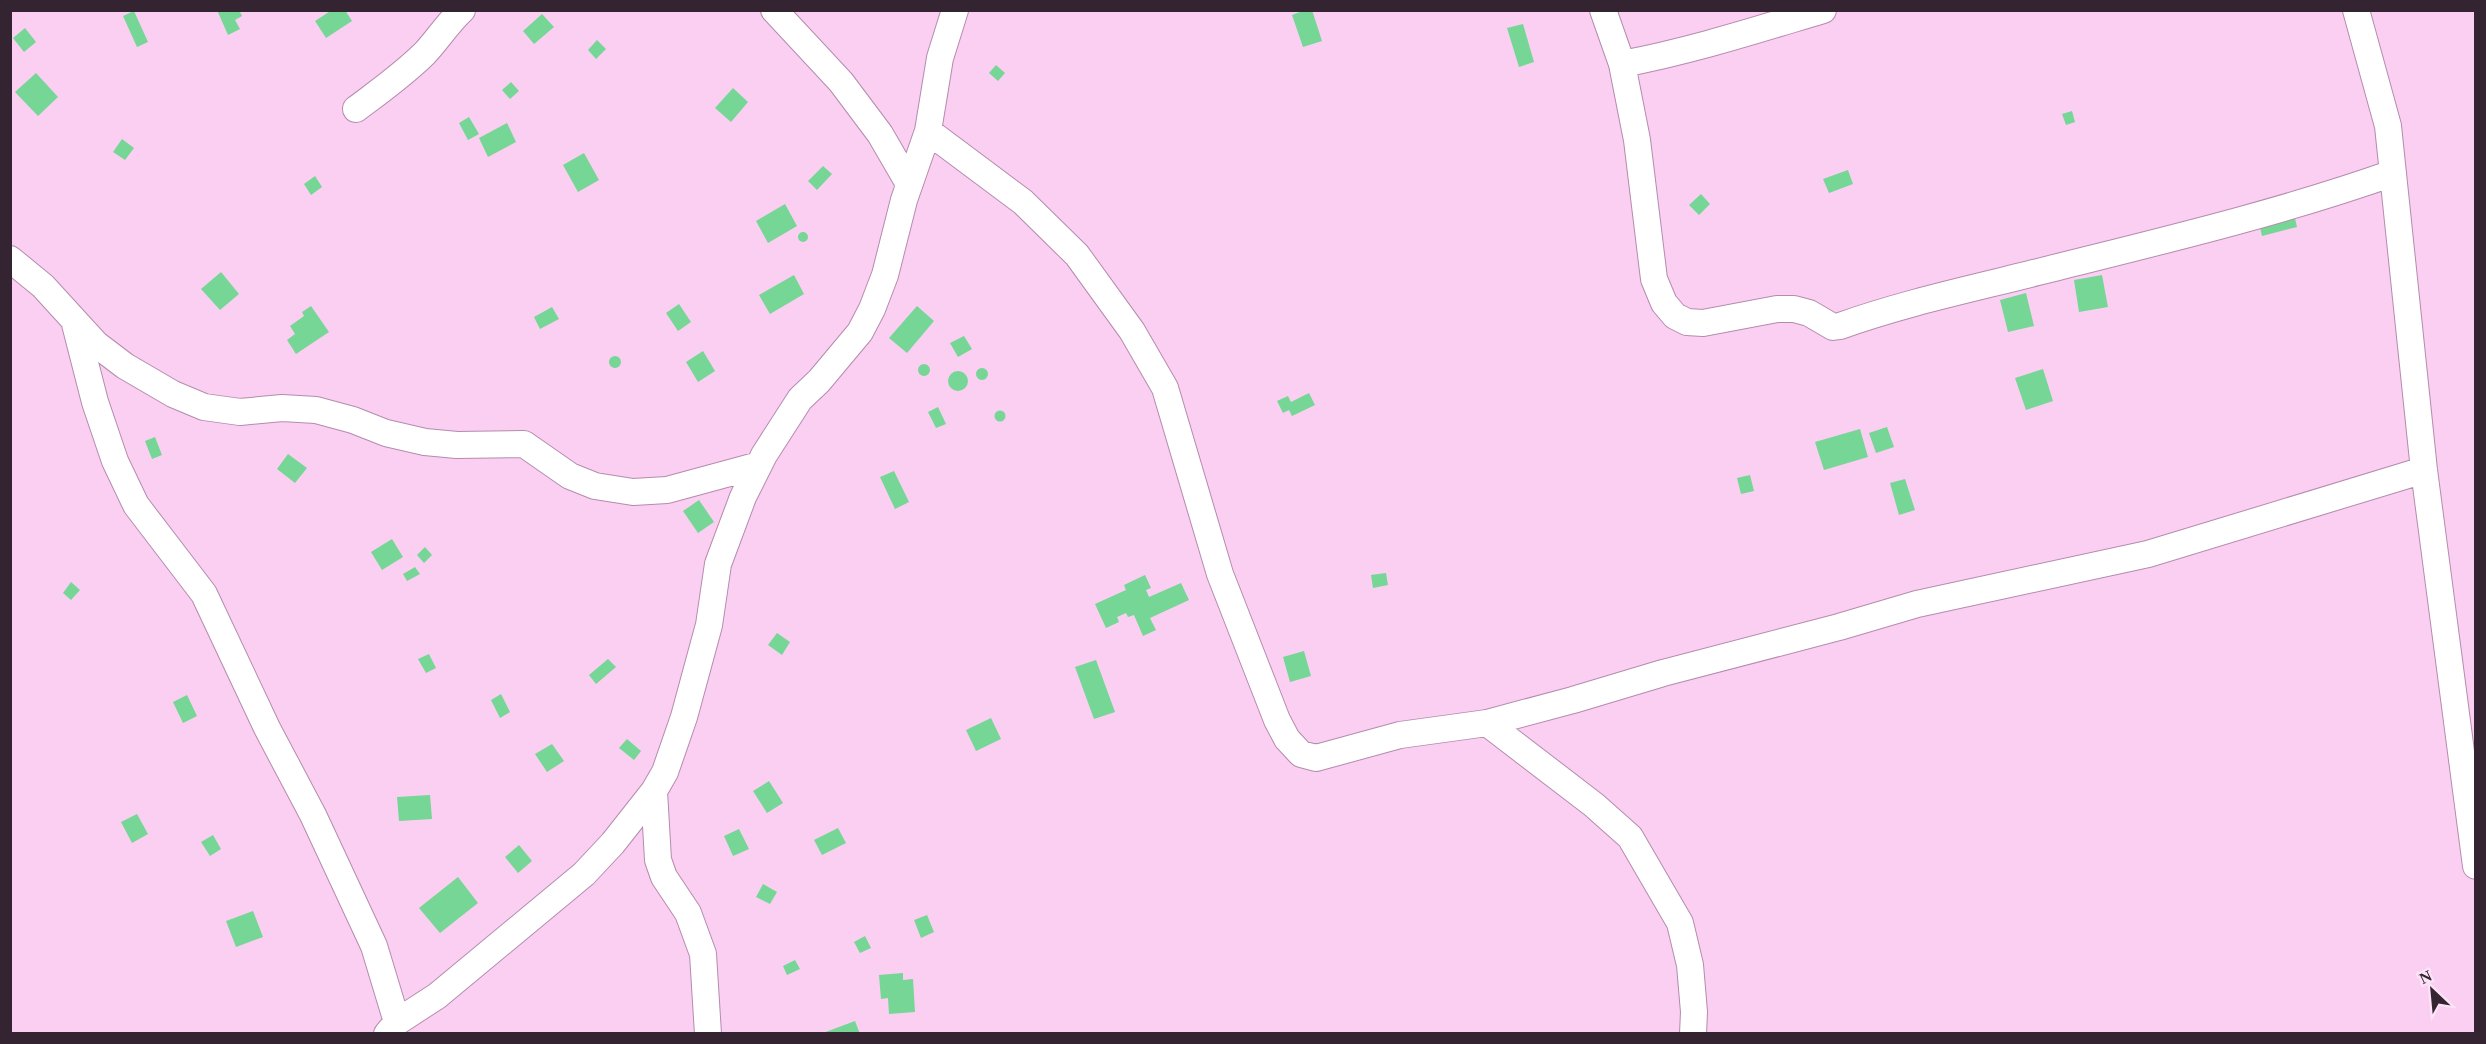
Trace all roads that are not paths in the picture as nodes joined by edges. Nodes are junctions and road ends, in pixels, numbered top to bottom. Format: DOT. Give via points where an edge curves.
graph roads {
  1 [pos="462,10"];
  2 [pos="774,10"];
  3 [pos="955,10"];
  4 [pos="1603,10"];
  5 [pos="1823,10"];
  6 [pos="2356,10"];
  7 [pos="1772,18"];
  8 [pos="1622,64"];
  9 [pos="356,109"];
  10 [pos="928,131"];
  11 [pos="2393,173"];
  12 [pos="909,184"];
  13 [pos="10,259"];
  14 [pos="74,322"];
  15 [pos="759,465"];
  16 [pos="2424,470"];
  17 [pos="1486,723"];
  18 [pos="654,791"];
  19 [pos="2475,866"];
  20 [pos="392,1028"];
  21 [pos="708,1034"];
  22 [pos="1693,1034"];
  1 -- 9 [label="street" via="401,76"];
  2 -- 12 [label="street" via="841,82 880,134"];
  3 -- 10 [label="street" via="940,58"];
  4 -- 8 [label="street"];
  5 -- 7 [label="street"];
  6 -- 11 [label="street" via="2388,126"];
  7 -- 8 [label="street" via="1661,57"];
  8 -- 11 [label="street" via="1637,140 1654,279 1664,303 1675,316 1687,322 1794,309 1833,327 1840,326 1926,299 2317,200"];
  10 -- 12 [label="street"];
  10 -- 17 [label="street" via="1030,209 1077,255 1132,331 1165,388 1220,574 1277,720 1301,754 1316,758 1400,735"];
  11 -- 16 [label="street"];
  12 -- 15 [label="street" via="885,274 860,332 800,399"];
  13 -- 14 [label="street" via="43,286"];
  14 -- 15 [label="street" via="125,366 204,407 240,412 316,410 424,442 524,444 570,477 633,492 667,490"];
  14 -- 20 [label="street" via="115,461 136,505 204,594 313,815 370,936"];
  15 -- 18 [label="street" via="742,497 718,564 708,625 684,717"];
  16 -- 17 [label="street" via="2148,554 1917,604"];
  16 -- 19 [label="street"];
  17 -- 22 [label="street" via="1630,837 1680,923 1690,965"];
  18 -- 20 [label="street" via="584,874 437,996"];
  18 -- 21 [label="street" via="658,860 664,877 688,913 703,954"];
}
